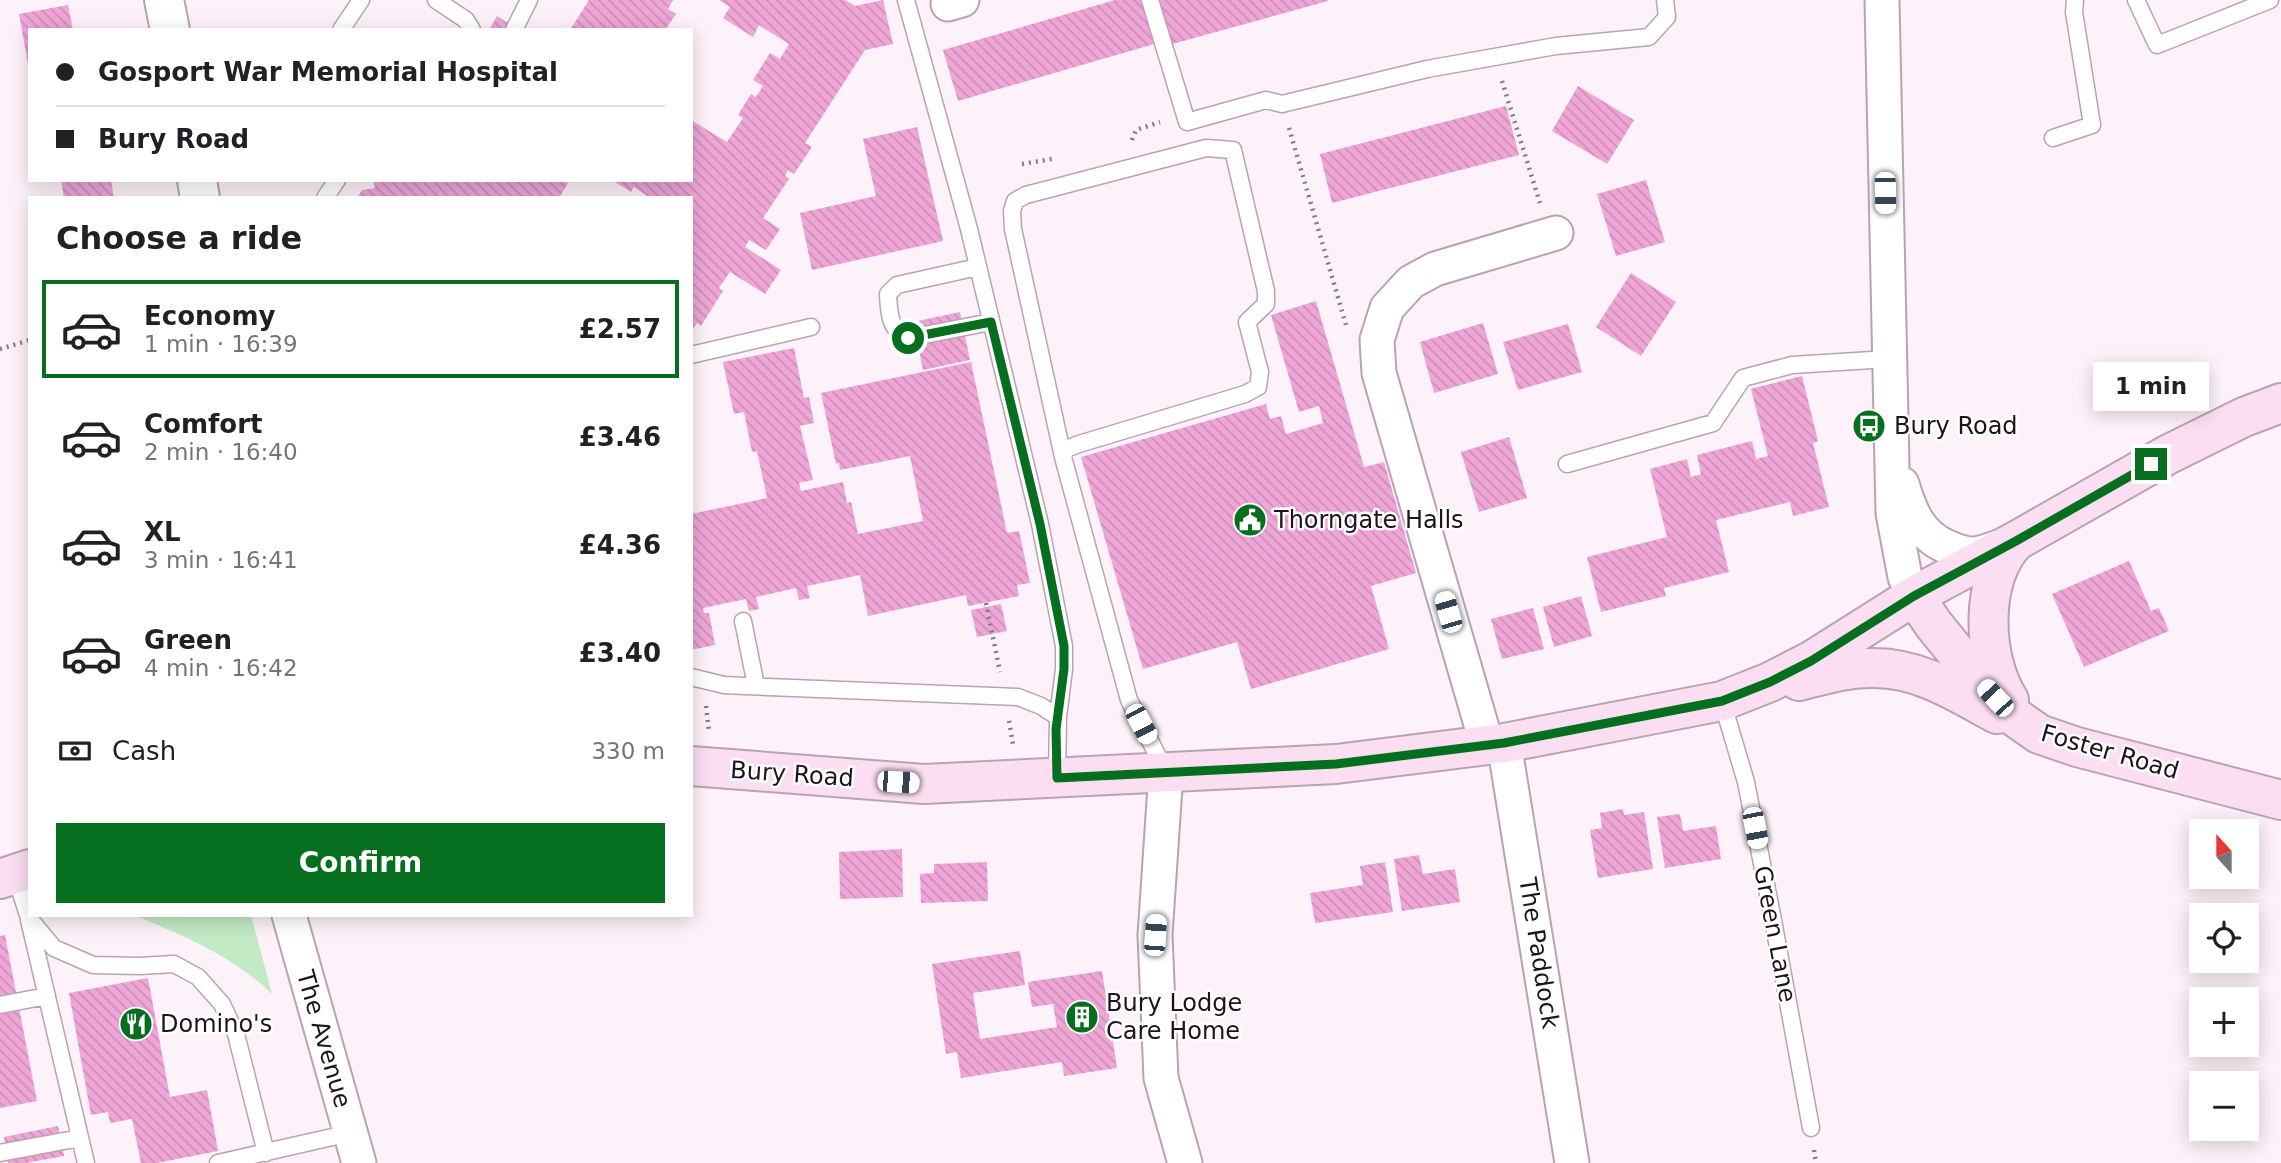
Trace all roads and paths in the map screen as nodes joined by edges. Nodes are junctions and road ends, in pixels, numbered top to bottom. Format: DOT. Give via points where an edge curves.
graph roads {
  1 [pos="164,0"];
  2 [pos="361,0"];
  3 [pos="436,0"];
  4 [pos="529,0"];
  5 [pos="906,0"];
  6 [pos="1150,0"];
  7 [pos="1665,0"];
  8 [pos="1882,0"];
  9 [pos="2075,0"];
  10 [pos="2136,0"];
  11 [pos="2270,0"];
  12 [pos="170,28"];
  13 [pos="342,28"];
  14 [pos="471,28"];
  15 [pos="515,28"];
  16 [pos="1494,57"];
  17 [pos="1282,104"];
  18 [pos="1184,114"];
  19 [pos="2053,138"];
  20 [pos="1120,144"];
  21 [pos="1058,158"];
  22 [pos="1023,164"];
  23 [pos="1553,234"];
  24 [pos="978,267"];
  25 [pos="991,322"];
  26 [pos="811,327"];
  27 [pos="28,341"];
  28 [pos="0,349"];
  29 [pos="1378,354"];
  30 [pos="693,355"];
  31 [pos="1888,359"];
  32 [pos="2281,402"];
  33 [pos="1889,416"];
  34 [pos="1063,457"];
  35 [pos="1567,464"];
  36 [pos="1893,513"];
  37 [pos="2016,541"];
  38 [pos="1914,596"];
  39 [pos="743,621"];
  40 [pos="1858,633"];
  41 [pos="693,677"];
  42 [pos="756,686"];
  43 [pos="1722,701"];
  44 [pos="1058,717"];
  45 [pos="2039,734"];
  46 [pos="1496,744"];
  47 [pos="693,766"];
  48 [pos="1166,772"];
  49 [pos="1057,778"];
  50 [pos="2281,800"];
  51 [pos="15,874"];
  52 [pos="28,915"];
  53 [pos="290,917"];
  54 [pos="29,918"];
  55 [pos="47,996"];
  56 [pos="0,1005"];
  57 [pos="1811,1128"];
  58 [pos="80,1138"];
  59 [pos="354,1148"];
  60 [pos="0,1153"];
  61 [pos="266,1153"];
  62 [pos="86,1163"];
  63 [pos="218,1163"];
  64 [pos="1185,1163"];
  65 [pos="1572,1163"];
  1 -- 12 [label="street"];
  2 -- 13 [label="lane"];
  3 -- 14 [label="lane"];
  4 -- 15 [label="lane"];
  5 -- 24 [label="lane"];
  6 -- 18 [label="lane"];
  7 -- 16 [label="lane" via="1667,17 1650,37"];
  8 -- 31 [label="street"];
  9 -- 19 [label="lane" via="2092,125"];
  10 -- 11 [label="lane" via="2157,45"];
  16 -- 17 [label="lane"];
  16 -- 23 [label="path"];
  17 -- 18 [label="lane" via="1266,100 1187,122"];
  17 -- 29 [label="path" via="1352,346"];
  18 -- 20 [label="path" via="1136,130 1133,140"];
  21 -- 22 [label="path"];
  23 -- 29 [label="street, The Paddock" via="1435,269 1411,282 1387,308 1377,340"];
  24 -- 25 [label="lane"];
  24 -- 25 [label="lane" via="897,285 888,294 892,325 908,338"];
  25 -- 44 [label="lane" via="1064,646"];
  26 -- 30 [label="lane"];
  27 -- 28 [label="path"];
  29 -- 46 [label="street, The Paddock" via="1383,386"];
  31 -- 33 [label="street"];
  31 -- 35 [label="lane" via="1792,365 1743,379 1713,423"];
  32 -- 37 [label="main road, Bury Road" via="2169,454"];
  33 -- 36 [label="street"];
  33 -- 37 [label="street" via="1908,503 1930,538 1969,554"];
  34 -- 34 [label="lane" via="1066,449 1079,444 1258,387 1260,372 1247,322 1266,304 1266,291 1234,150 1206,148 1015,201 1013,229"];
  34 -- 48 [label="lane" via="1129,700"];
  36 -- 38 [label="street" via="1905,577"];
  36 -- 40 [label="street" via="1892,588 1881,611"];
  37 -- 38 [label="main road, Bury Road"];
  37 -- 45 [label="main road" via="2001,562 1994,584 1990,655 2006,694"];
  38 -- 40 [label="main road, Bury Road"];
  38 -- 45 [label="main road, Foster Road" via="1981,683 2009,713"];
  39 -- 42 [label="lane"];
  40 -- 43 [label="main road, Bury Road" via="1790,673"];
  41 -- 42 [label="lane"];
  42 -- 44 [label="lane" via="1005,695 1029,700"];
  43 -- 45 [label="main road" via="1846,670 1885,668 1936,682"];
  43 -- 46 [label="main road, Bury Road"];
  43 -- 57 [label="lane, Green Lane" via="1746,782"];
  44 -- 49 [label="lane"];
  45 -- 50 [label="main road, Foster Road"];
  46 -- 48 [label="main road, Bury Road" via="1336,764"];
  46 -- 65 [label="street, The Paddock"];
  47 -- 49 [label="main road, Bury Road" via="924,784"];
  48 -- 49 [label="main road, Bury Road"];
  48 -- 64 [label="street" via="1155,935 1161,1078"];
  51 -- 52 [label="lane"];
  53 -- 59 [label="street, The Avenue"];
  54 -- 55 [label="lane"];
  54 -- 61 [label="lane" via="54,948 93,965 174,964 198,977 222,1004 236,1034"];
  55 -- 56 [label="lane"];
  55 -- 58 [label="lane"];
  58 -- 60 [label="lane"];
  58 -- 62 [label="lane"];
  59 -- 61 [label="lane"];
  61 -- 63 [label="lane"];
}
